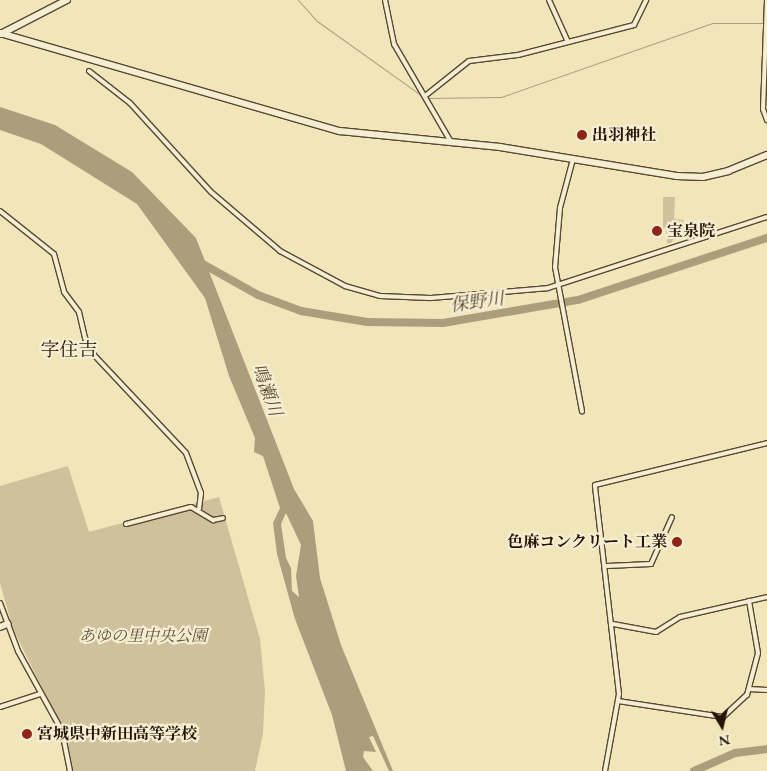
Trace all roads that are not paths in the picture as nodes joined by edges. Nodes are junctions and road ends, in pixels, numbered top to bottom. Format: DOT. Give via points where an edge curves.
graph roads {
  1 [pos="67,0"];
  2 [pos="385,0"];
  3 [pos="549,0"];
  4 [pos="646,0"];
  5 [pos="767,0"];
  6 [pos="0,34"];
  7 [pos="568,42"];
  8 [pos="89,71"];
  9 [pos="425,96"];
  10 [pos="767,120"];
  11 [pos="451,142"];
  12 [pos="767,155"];
  13 [pos="573,159"];
  14 [pos="0,212"];
  15 [pos="767,217"];
  16 [pos="556,285"];
  17 [pos="582,411"];
  18 [pos="767,443"];
  19 [pos="199,509"];
  20 [pos="672,516"];
  21 [pos="222,518"];
  22 [pos="126,524"];
  23 [pos="607,566"];
  24 [pos="767,597"];
  25 [pos="749,601"];
  26 [pos="0,603"];
  27 [pos="8,624"];
  28 [pos="613,624"];
  29 [pos="0,627"];
  30 [pos="749,689"];
  31 [pos="767,690"];
  32 [pos="40,694"];
  33 [pos="618,701"];
  34 [pos="0,707"];
  35 [pos="70,771"];
  36 [pos="605,771"];
  1 -- 6 [label="street"];
  2 -- 9 [label="street" via="394,44"];
  3 -- 7 [label="street"];
  4 -- 7 [label="street" via="634,25"];
  5 -- 10 [label="street" via="763,108"];
  6 -- 11 [label="street" via="340,132"];
  7 -- 9 [label="street" via="518,55 469,61"];
  8 -- 16 [label="street" via="130,103 210,192 280,251 329,279 380,296 408,298"];
  9 -- 11 [label="street"];
  11 -- 13 [label="street"];
  12 -- 13 [label="street" via="703,177 677,176"];
  13 -- 16 [label="street" via="560,208 554,253"];
  14 -- 19 [label="street" via="54,254 64,292 79,312 85,338 94,355 186,453 202,492"];
  15 -- 16 [label="street"];
  16 -- 17 [label="street"];
  18 -- 23 [label="street" via="595,485"];
  19 -- 21 [label="street" via="214,520"];
  19 -- 22 [label="street" via="185,508"];
  20 -- 23 [label="street" via="651,564"];
  23 -- 28 [label="street"];
  24 -- 25 [label="street"];
  25 -- 28 [label="street" via="676,618 656,632"];
  25 -- 30 [label="street" via="758,649"];
  26 -- 27 [label="street"];
  27 -- 29 [label="street"];
  27 -- 32 [label="street"];
  28 -- 33 [label="street"];
  30 -- 31 [label="street"];
  30 -- 33 [label="street" via="744,699 720,719"];
  32 -- 34 [label="street"];
  32 -- 35 [label="street" via="62,731"];
  33 -- 36 [label="street"];
}
